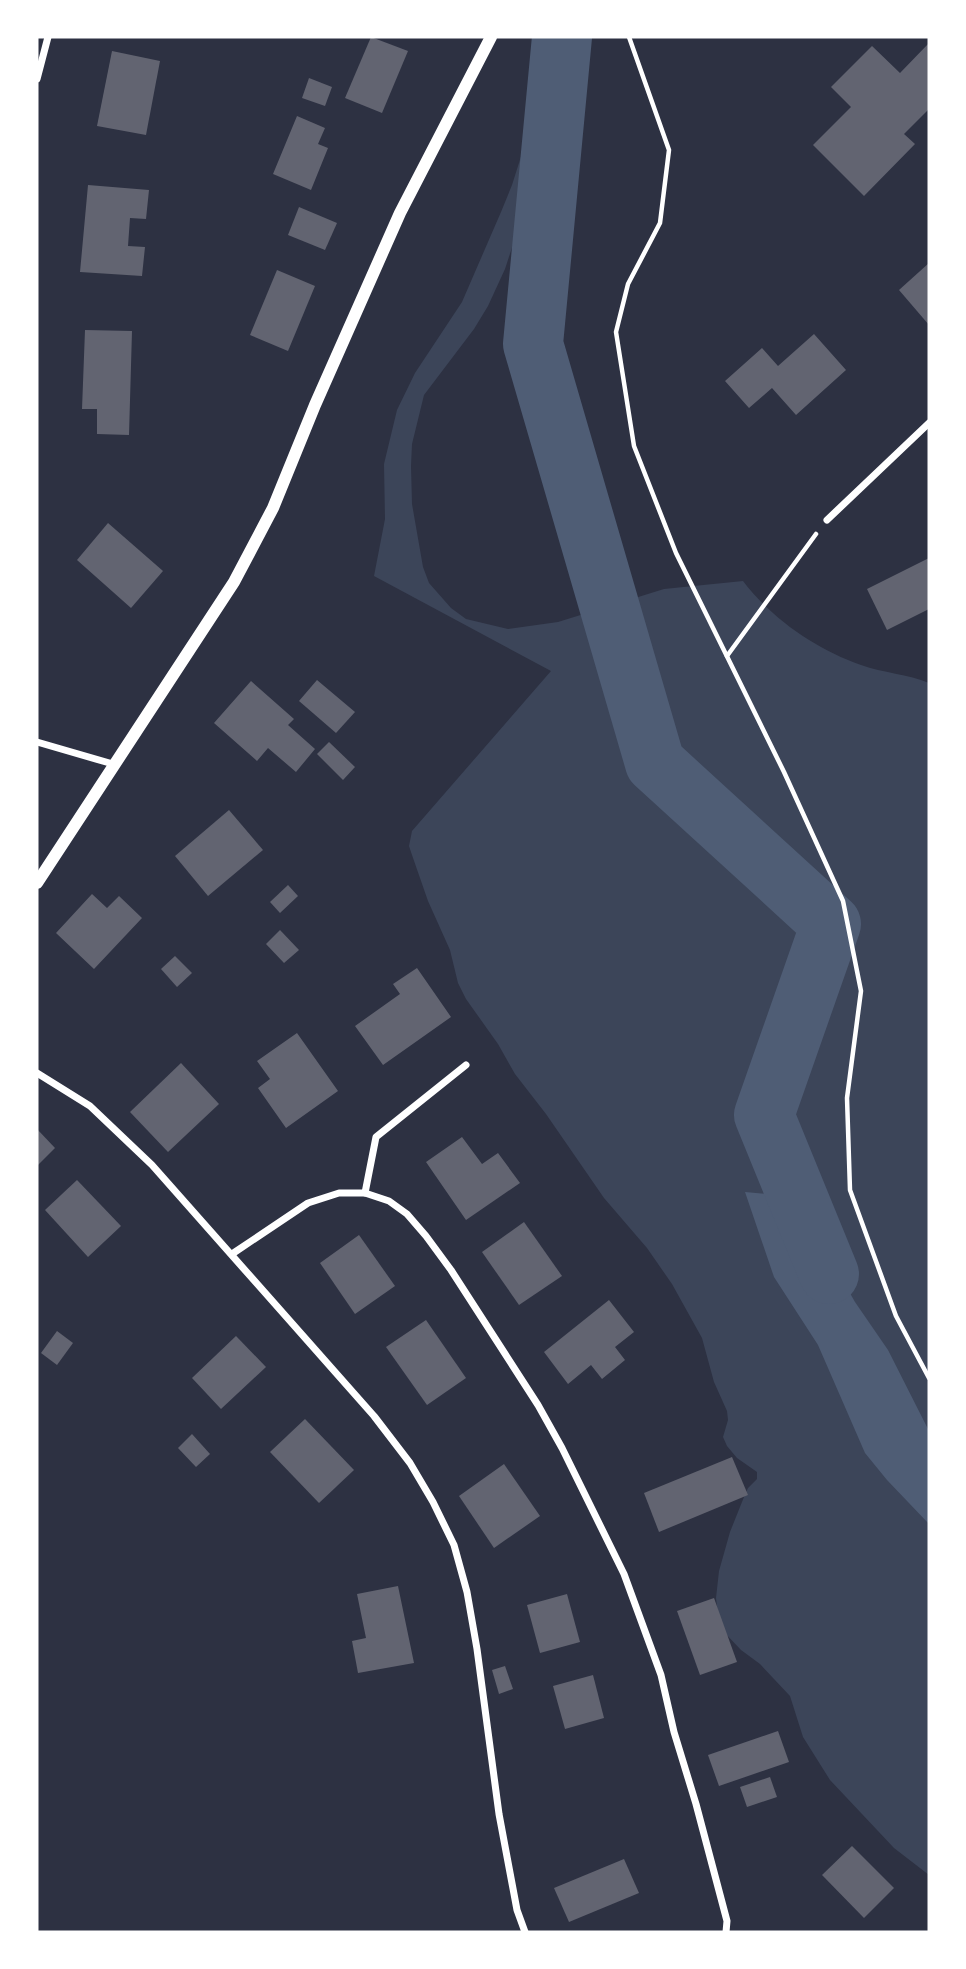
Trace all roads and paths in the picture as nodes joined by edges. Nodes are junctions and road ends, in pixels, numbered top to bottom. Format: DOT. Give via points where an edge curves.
graph roads {
  1 [pos="48,37"];
  2 [pos="491,37"];
  3 [pos="628,37"];
  4 [pos="37,79"];
  5 [pos="929,423"];
  6 [pos="827,520"];
  7 [pos="727,656"];
  8 [pos="37,742"];
  9 [pos="113,764"];
  10 [pos="37,883"];
  11 [pos="466,1065"];
  12 [pos="37,1073"];
  13 [pos="365,1193"];
  14 [pos="232,1254"];
  15 [pos="929,1378"];
  16 [pos="525,1932"];
  17 [pos="726,1932"];
  1 -- 4 [label="street"];
  2 -- 9 [label="street" via="400,214 274,508 210,621"];
  3 -- 7 [label="path" via="669,150 660,223 628,284 616,332 634,446 676,553"];
  5 -- 6 [label="street"];
  6 -- 7 [label="path"];
  7 -- 15 [label="path" via="843,901 861,991 847,1098 850,1190 896,1316"];
  8 -- 9 [label="street"];
  9 -- 10 [label="street"];
  11 -- 13 [label="street" via="376,1137"];
  12 -- 14 [label="street" via="90,1106 152,1165"];
  13 -- 14 [label="street" via="339,1193 308,1203"];
  13 -- 17 [label="street" via="389,1201 407,1214 451,1270 538,1405 584,1491 624,1574 661,1675 727,1921"];
  14 -- 16 [label="street" via="382,1426 410,1463 454,1545 467,1592 499,1814"];
}
